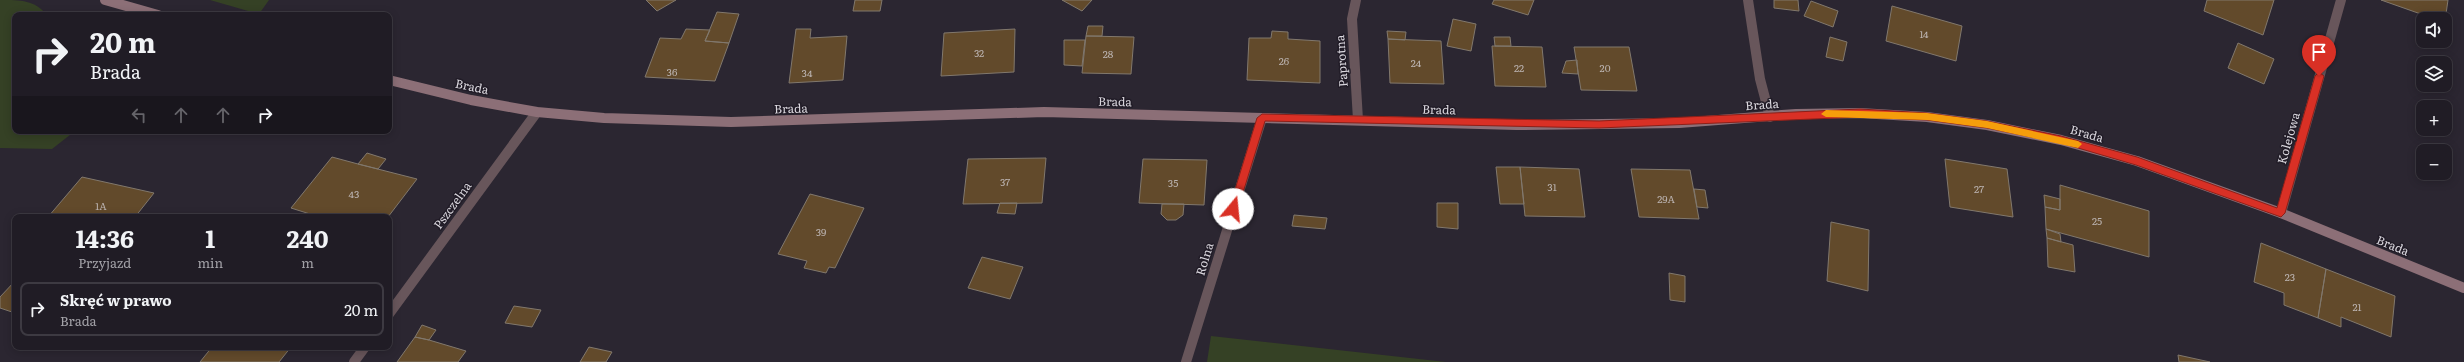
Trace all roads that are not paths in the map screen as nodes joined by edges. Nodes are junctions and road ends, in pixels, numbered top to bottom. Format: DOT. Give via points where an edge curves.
graph roads {
  1 [pos="105,0"];
  2 [pos="1356,0"];
  3 [pos="1748,0"];
  4 [pos="2341,0"];
  5 [pos="147,12"];
  6 [pos="392,81"];
  7 [pos="537,112"];
  8 [pos="1770,116"];
  9 [pos="1262,118"];
  10 [pos="1358,120"];
  11 [pos="2281,213"];
  12 [pos="2464,288"];
  13 [pos="392,310"];
  14 [pos="363,350"];
  15 [pos="354,362"];
  16 [pos="1186,362"];
  1 -- 5 [label="street"];
  2 -- 10 [label="street, Paprotna" via="1352,19"];
  3 -- 8 [label="street" via="1760,79"];
  4 -- 11 [label="street, Kolejowa"];
  6 -- 7 [label="street, Brada" via="471,100"];
  7 -- 9 [label="street, Brada" via="604,118 732,122 1044,112"];
  7 -- 13 [label="street, Pszczelna"];
  8 -- 10 [label="street, Brada" via="1599,125"];
  8 -- 11 [label="street, Brada" via="1860,113 1927,117 1987,125 2061,140 2137,161"];
  9 -- 10 [label="street, Brada"];
  9 -- 16 [label="street, Rolna"];
  11 -- 12 [label="street, Brada"];
  14 -- 15 [label="street"];
}
